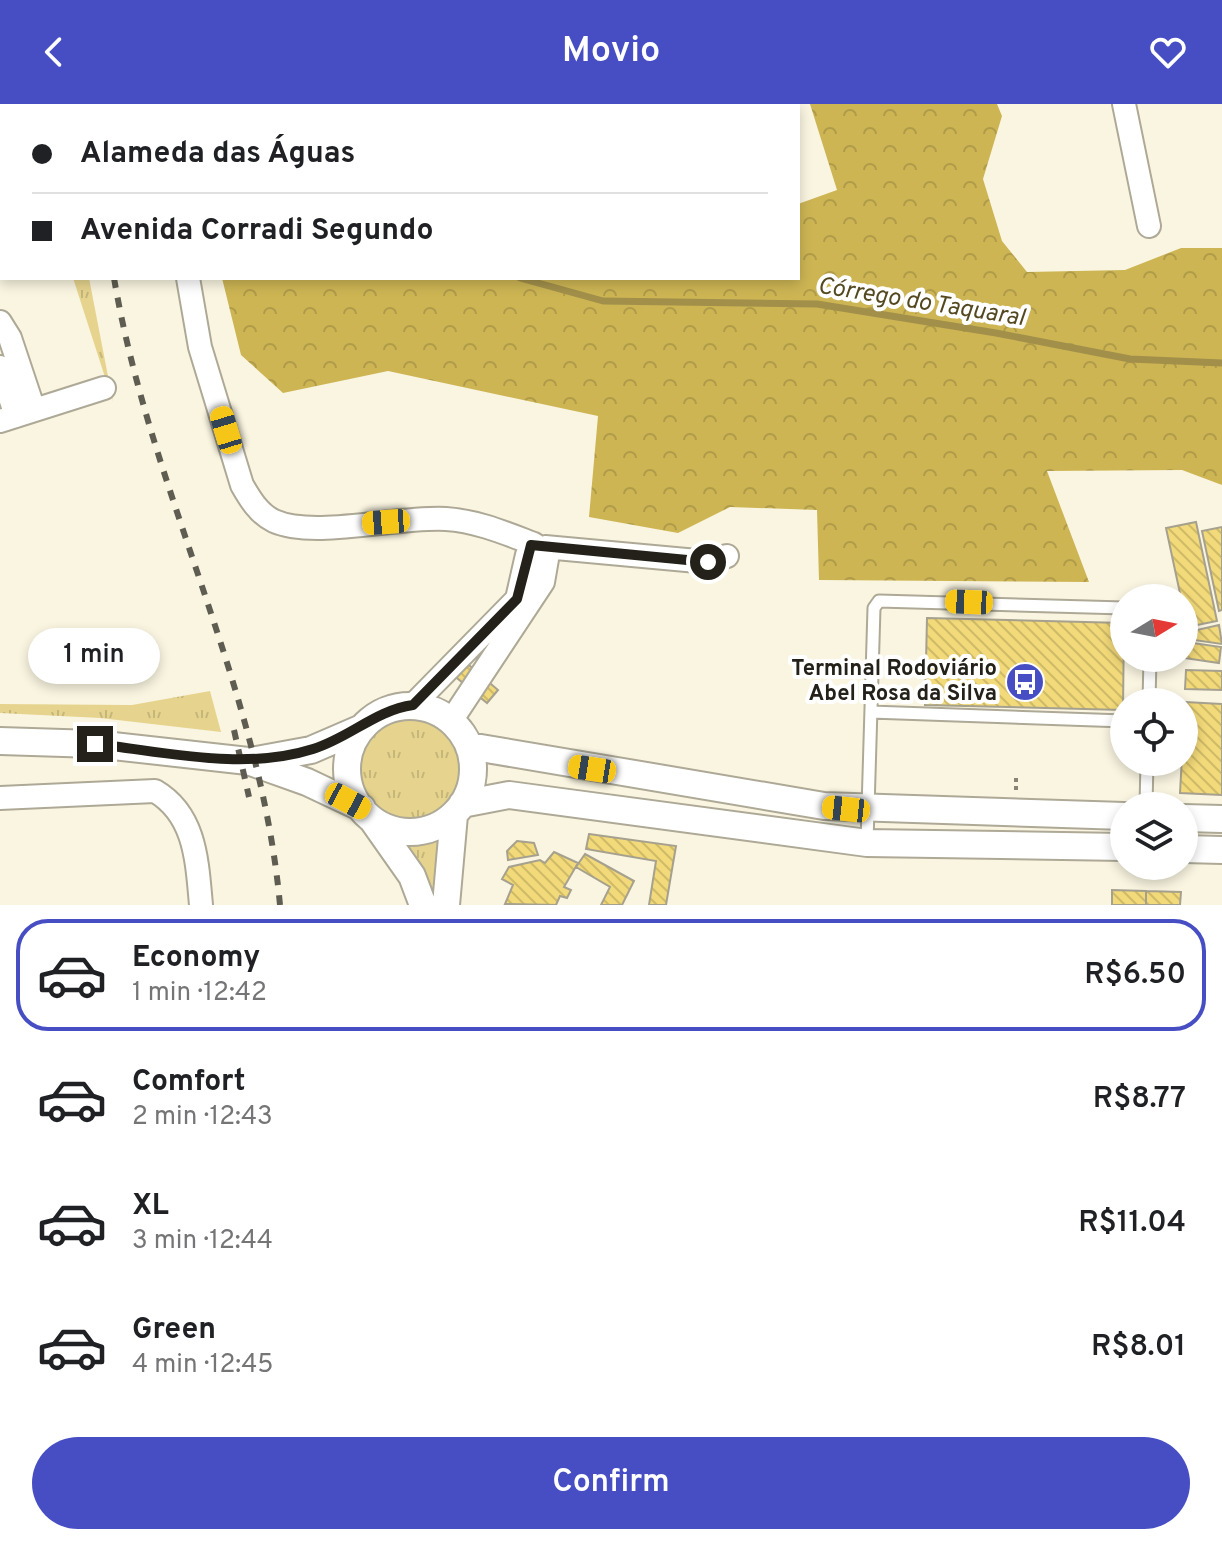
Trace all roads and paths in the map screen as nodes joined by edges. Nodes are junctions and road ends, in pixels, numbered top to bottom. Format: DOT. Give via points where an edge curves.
graph roads {
  1 [pos="1124,104"];
  2 [pos="1149,226"];
  3 [pos="188,280"];
  4 [pos="0,322"];
  5 [pos="0,367"];
  6 [pos="104,388"];
  7 [pos="17,415"];
  8 [pos="538,551"];
  9 [pos="727,556"];
  10 [pos="1110,608"];
  11 [pos="413,705"];
  12 [pos="871,712"];
  13 [pos="451,721"];
  14 [pos="1110,721"];
  15 [pos="362,728"];
  16 [pos="0,741"];
  17 [pos="469,746"];
  18 [pos="248,761"];
  19 [pos="0,798"];
  20 [pos="458,810"];
  21 [pos="868,811"];
  22 [pos="367,814"];
  23 [pos="1110,816"];
  24 [pos="1198,818"];
  25 [pos="1222,819"];
  26 [pos="867,843"];
  27 [pos="1110,847"];
  28 [pos="1198,849"];
  29 [pos="1222,850"];
  30 [pos="201,905"];
  31 [pos="423,905"];
  32 [pos="446,905"];
  1 -- 2 [label="street"];
  3 -- 8 [label="street" via="200,347 242,485 272,520 298,528 443,519 474,522"];
  4 -- 7 [label="street" via="10,338"];
  5 -- 7 [label="street"];
  6 -- 7 [label="street"];
  8 -- 9 [label="street" via="708,562"];
  8 -- 11 [label="street" via="517,599"];
  8 -- 13 [label="street" via="543,582"];
  10 -- 12 [label="lane" via="879,601 874,608"];
  11 -- 13 [label="street"];
  11 -- 15 [label="street" via="376,715"];
  12 -- 14 [label="lane"];
  12 -- 21 [label="lane"];
  13 -- 17 [label="street"];
  15 -- 18 [label="street" via="311,750"];
  15 -- 22 [label="street" via="353,743 348,777"];
  16 -- 18 [label="street" via="95,744"];
  17 -- 20 [label="street" via="473,776"];
  17 -- 21 [label="street"];
  18 -- 22 [label="street" via="307,782"];
  19 -- 30 [label="street" via="155,791 180,812 188,829 196,852"];
  20 -- 22 [label="street" via="422,831 387,828"];
  20 -- 26 [label="street" via="509,795"];
  20 -- 32 [label="street"];
  21 -- 23 [label="street"];
  21 -- 26 [label="lane"];
  22 -- 31 [label="street" via="412,876"];
  24 -- 25 [label="street"];
  26 -- 27 [label="street"];
  28 -- 29 [label="street"];
}
